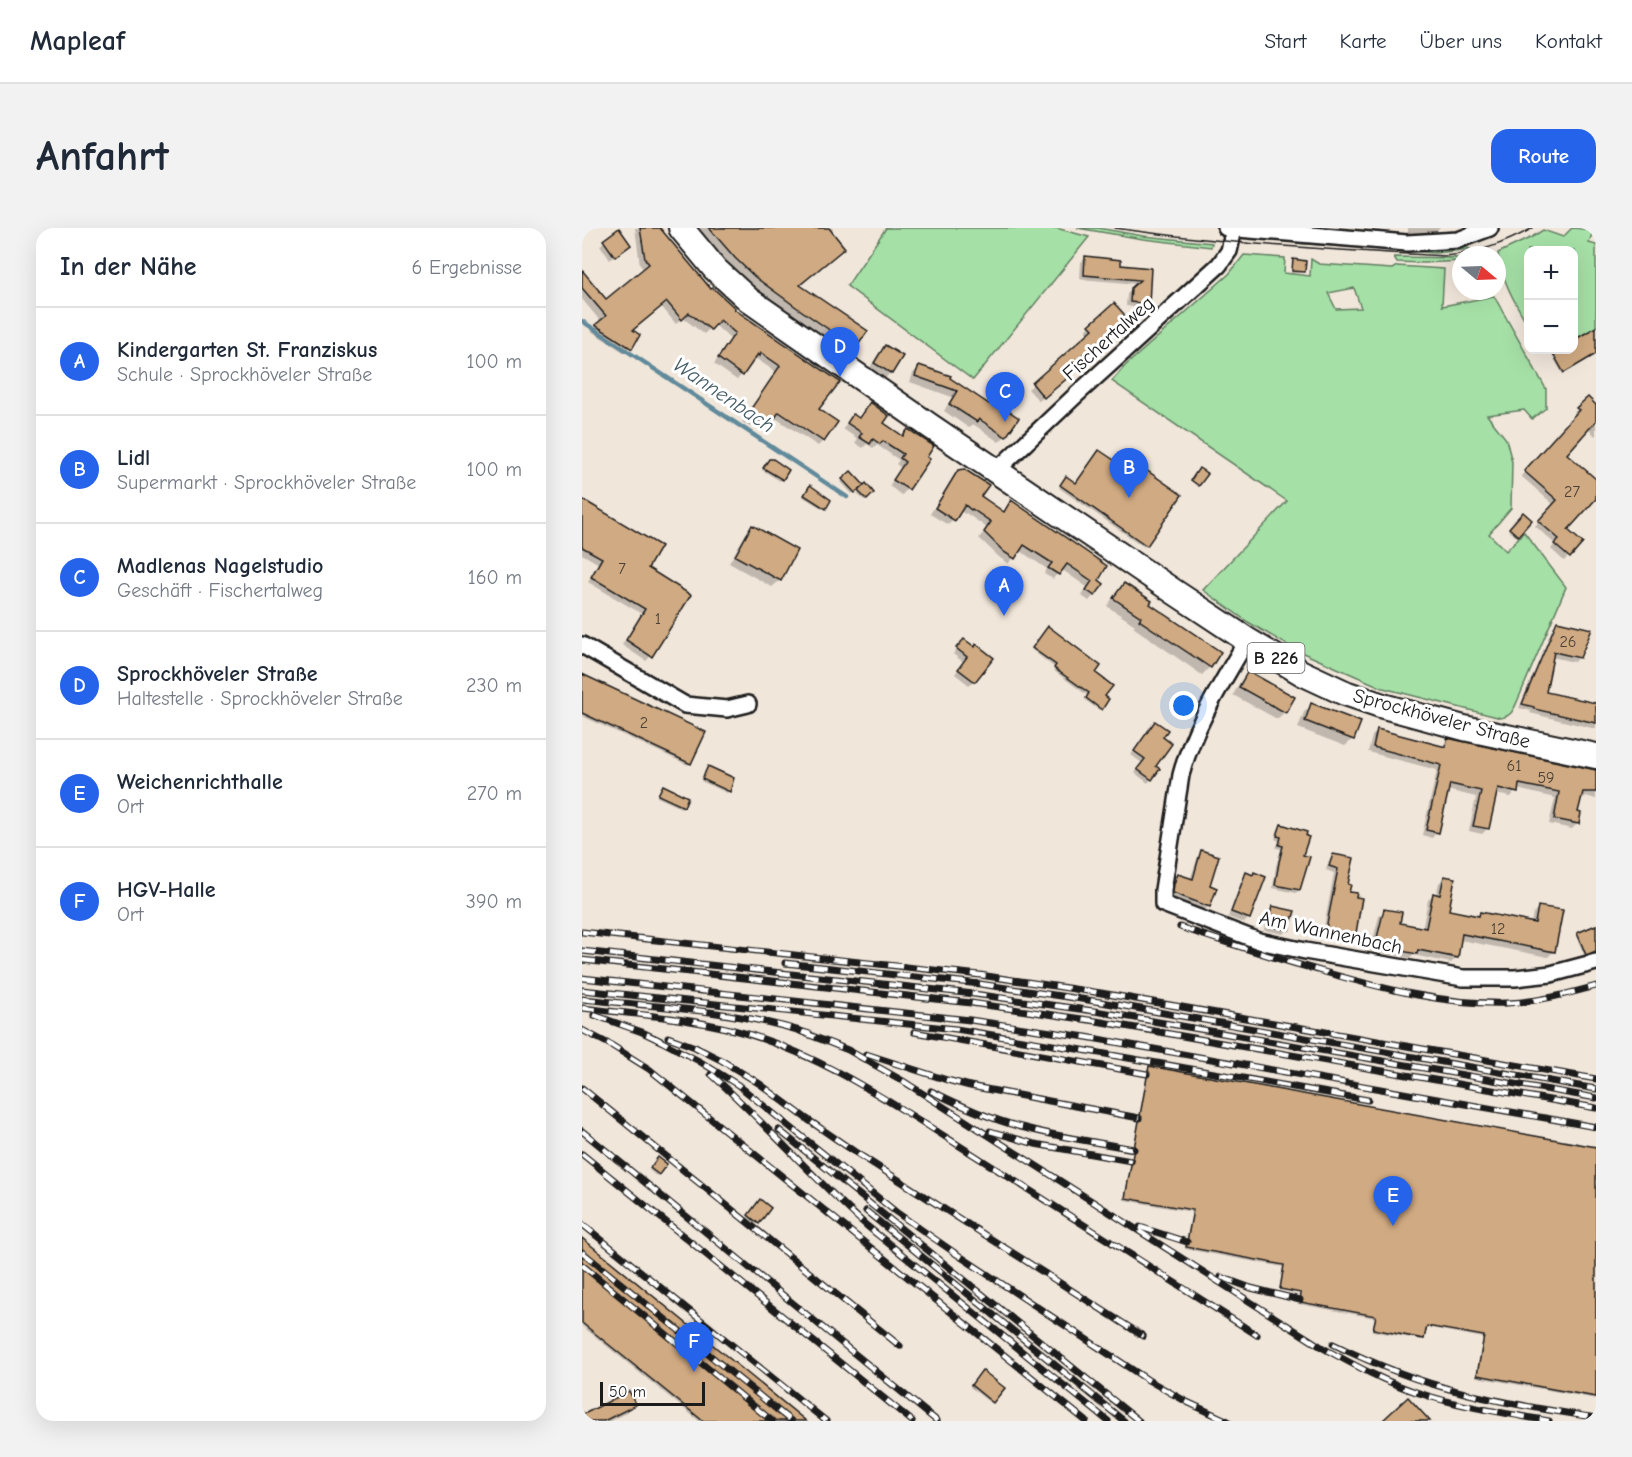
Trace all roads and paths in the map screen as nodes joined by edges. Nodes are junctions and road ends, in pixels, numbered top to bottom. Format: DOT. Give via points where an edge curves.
graph roads {
  1 [pos="681,228"];
  2 [pos="1226,228"];
  3 [pos="1490,228"];
  4 [pos="1234,229"];
  5 [pos="997,470"];
  6 [pos="1247,640"];
  7 [pos="582,645"];
  8 [pos="748,704"];
  9 [pos="1596,756"];
  10 [pos="1596,962"];
  1 -- 5 [label="main road, Sprockhöveler Straße / B 226" via="715,269 749,300"];
  2 -- 4 [label="street"];
  3 -- 4 [label="street" via="1458,240 1407,243"];
  4 -- 5 [label="street, Fischertalweg" via="1229,251 1219,265"];
  5 -- 6 [label="main road, Sprockhöveler Straße / B 226"];
  6 -- 9 [label="main road, Sprockhöveler Straße / B 226" via="1302,673 1383,706"];
  6 -- 10 [label="street, Am Wannenbach" via="1221,683 1186,758 1162,890 1163,904 1259,941 1463,978 1551,974"];
  7 -- 8 [label="street" via="685,705 727,709"];
}
